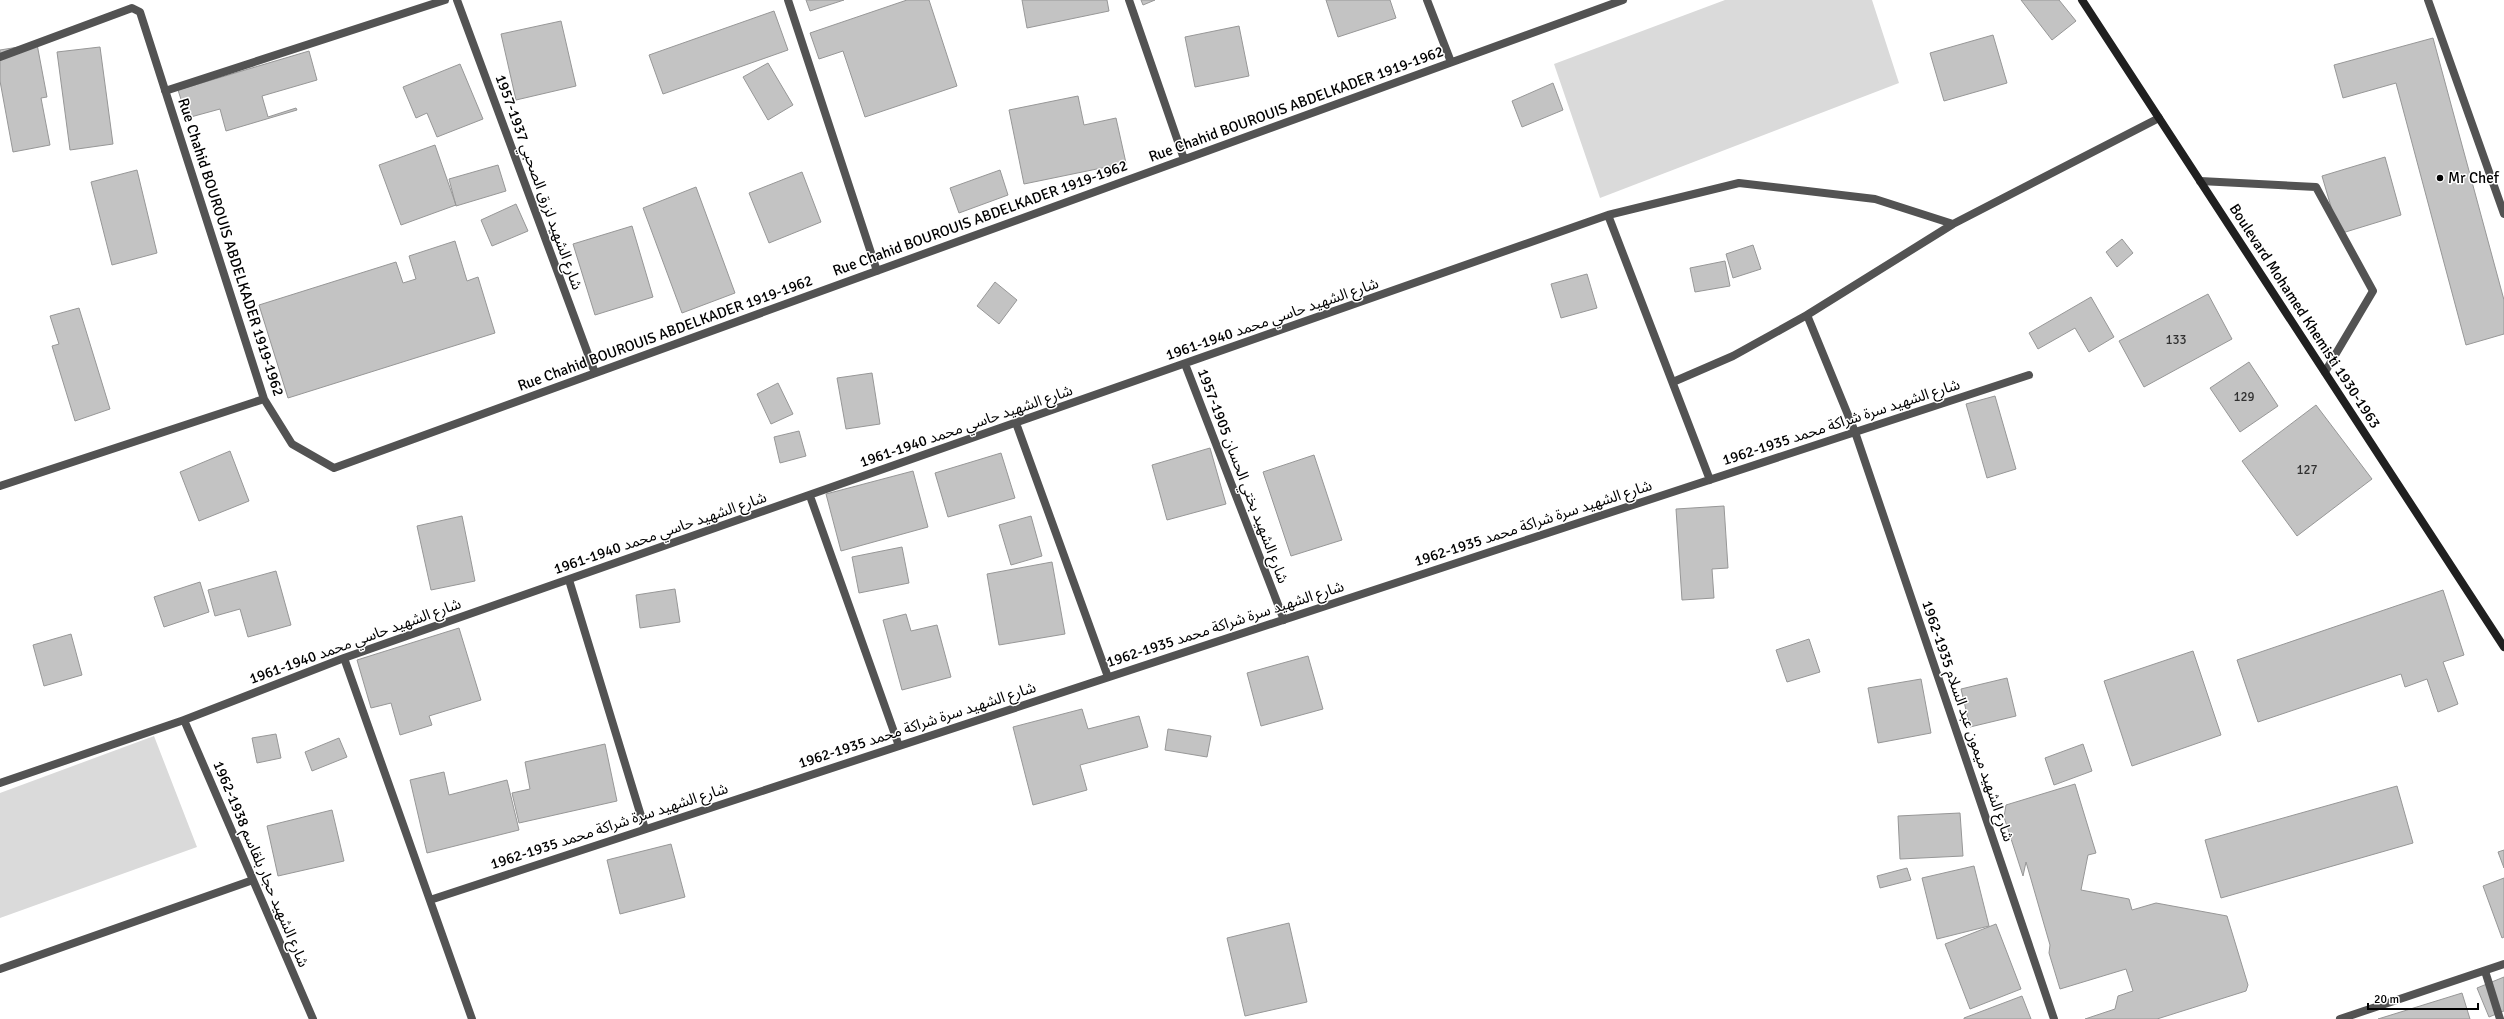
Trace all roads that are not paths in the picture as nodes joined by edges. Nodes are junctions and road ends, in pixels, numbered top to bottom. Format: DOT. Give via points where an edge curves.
graph roads {
  1 [pos="445,0"];
  2 [pos="457,0"];
  3 [pos="788,0"];
  4 [pos="1128,0"];
  5 [pos="1427,0"];
  6 [pos="1622,0"];
  7 [pos="2082,0"];
  8 [pos="2428,0"];
  9 [pos="0,57"];
  10 [pos="1451,62"];
  11 [pos="165,90"];
  12 [pos="2159,118"];
  13 [pos="1184,159"];
  14 [pos="2200,181"];
  15 [pos="2504,214"];
  16 [pos="1608,215"];
  17 [pos="1953,224"];
  18 [pos="877,271"];
  19 [pos="1807,315"];
  20 [pos="1185,364"];
  21 [pos="2325,372"];
  22 [pos="595,373"];
  23 [pos="2030,375"];
  24 [pos="1673,382"];
  25 [pos="264,399"];
  26 [pos="1016,424"];
  27 [pos="1855,432"];
  28 [pos="1710,480"];
  29 [pos="0,486"];
  30 [pos="810,496"];
  31 [pos="569,580"];
  32 [pos="1284,620"];
  33 [pos="2504,647"];
  34 [pos="344,658"];
  35 [pos="1108,677"];
  36 [pos="184,720"];
  37 [pos="899,746"];
  38 [pos="0,783"];
  39 [pos="645,829"];
  40 [pos="253,880"];
  41 [pos="430,900"];
  42 [pos="2504,964"];
  43 [pos="0,968"];
  44 [pos="2485,971"];
  45 [pos="313,1019"];
  46 [pos="472,1019"];
  47 [pos="2054,1019"];
  48 [pos="2340,1019"];
  49 [pos="2500,1019"];
  1 -- 11 [label="street"];
  2 -- 22 [label="street, شارع الشهيد لزرق الصحبي 1937-1957"];
  3 -- 18 [label="street"];
  4 -- 13 [label="street"];
  5 -- 10 [label="street"];
  6 -- 10 [label="street, Rue Chahid BOUROUIS ABDELKADER 1919-1962"];
  7 -- 12 [label="main road, Boulevard Mohamed Khemisti 1930-1963"];
  8 -- 15 [label="street"];
  9 -- 11 [label="street, Rue Chahid BOUROUIS ABDELKADER 1919-1962" via="132,8 140,12"];
  10 -- 13 [label="street, Rue Chahid BOUROUIS ABDELKADER 1919-1962"];
  11 -- 25 [label="street, Rue Chahid BOUROUIS ABDELKADER 1919-1962"];
  12 -- 14 [label="main road, Boulevard Mohamed Khemisti 1930-1963"];
  12 -- 17 [label="street"];
  13 -- 18 [label="street, Rue Chahid BOUROUIS ABDELKADER 1919-1962"];
  14 -- 21 [label="main road, Boulevard Mohamed Khemisti 1930-1963"];
  14 -- 21 [label="street" via="2316,187 2373,291"];
  16 -- 17 [label="street, شارع الشهيد حاسي محمد 1940-1961" via="1739,183 1875,199"];
  16 -- 20 [label="street, شارع الشهيد حاسي محمد 1940-1961"];
  16 -- 24 [label="street"];
  17 -- 19 [label="street"];
  18 -- 22 [label="street, Rue Chahid BOUROUIS ABDELKADER 1919-1962"];
  19 -- 24 [label="street" via="1733,356"];
  19 -- 27 [label="street, شارع الشهيد ميمون عبد السلام 1935-1962"];
  20 -- 26 [label="street, شارع الشهيد حاسي محمد 1940-1961"];
  20 -- 32 [label="street, شارع الشهيد بختي الحسان 1905-1957"];
  21 -- 33 [label="main road, Boulevard Mohamed Khemisti 1930-1963"];
  22 -- 25 [label="street, Rue Chahid BOUROUIS ABDELKADER 1919-1962" via="334,468 292,444"];
  23 -- 27 [label="street, شارع الشهيد سرة شراكة محمد 1935-1962"];
  24 -- 28 [label="street"];
  25 -- 29 [label="street"];
  26 -- 30 [label="street, شارع الشهيد حاسي محمد 1940-1961"];
  26 -- 35 [label="street"];
  27 -- 28 [label="street, شارع الشهيد سرة شراكة محمد 1935-1962"];
  27 -- 47 [label="street, شارع الشهيد ميمون عبد السلام 1935-1962"];
  28 -- 32 [label="street, شارع الشهيد سرة شراكة محمد 1935-1962"];
  30 -- 31 [label="street, شارع الشهيد حاسي محمد 1940-1961"];
  30 -- 37 [label="street"];
  31 -- 34 [label="street, شارع الشهيد حاسي محمد 1940-1961"];
  31 -- 39 [label="street"];
  32 -- 35 [label="street, شارع الشهيد سرة شراكة محمد 1935-1962"];
  34 -- 36 [label="street, شارع الشهيد حاسي محمد 1940-1961"];
  34 -- 41 [label="street"];
  35 -- 37 [label="street, شارع الشهيد سرة شراكة محمد 1935-1962"];
  36 -- 38 [label="street, شارع الشهيد حاسي محمد 1940-1961"];
  36 -- 40 [label="street, شارع الشهيد حجار بلقاسم 1938-1962"];
  37 -- 39 [label="street, شارع الشهيد سرة شراكة محمد 1935-1962"];
  39 -- 41 [label="street, شارع الشهيد سرة شراكة محمد 1935-1962"];
  40 -- 43 [label="street"];
  40 -- 45 [label="street, شارع الشهيد حجار بلقاسم 1938-1962"];
  41 -- 46 [label="street"];
  42 -- 44 [label="street"];
  44 -- 48 [label="street"];
  44 -- 49 [label="street"];
}
